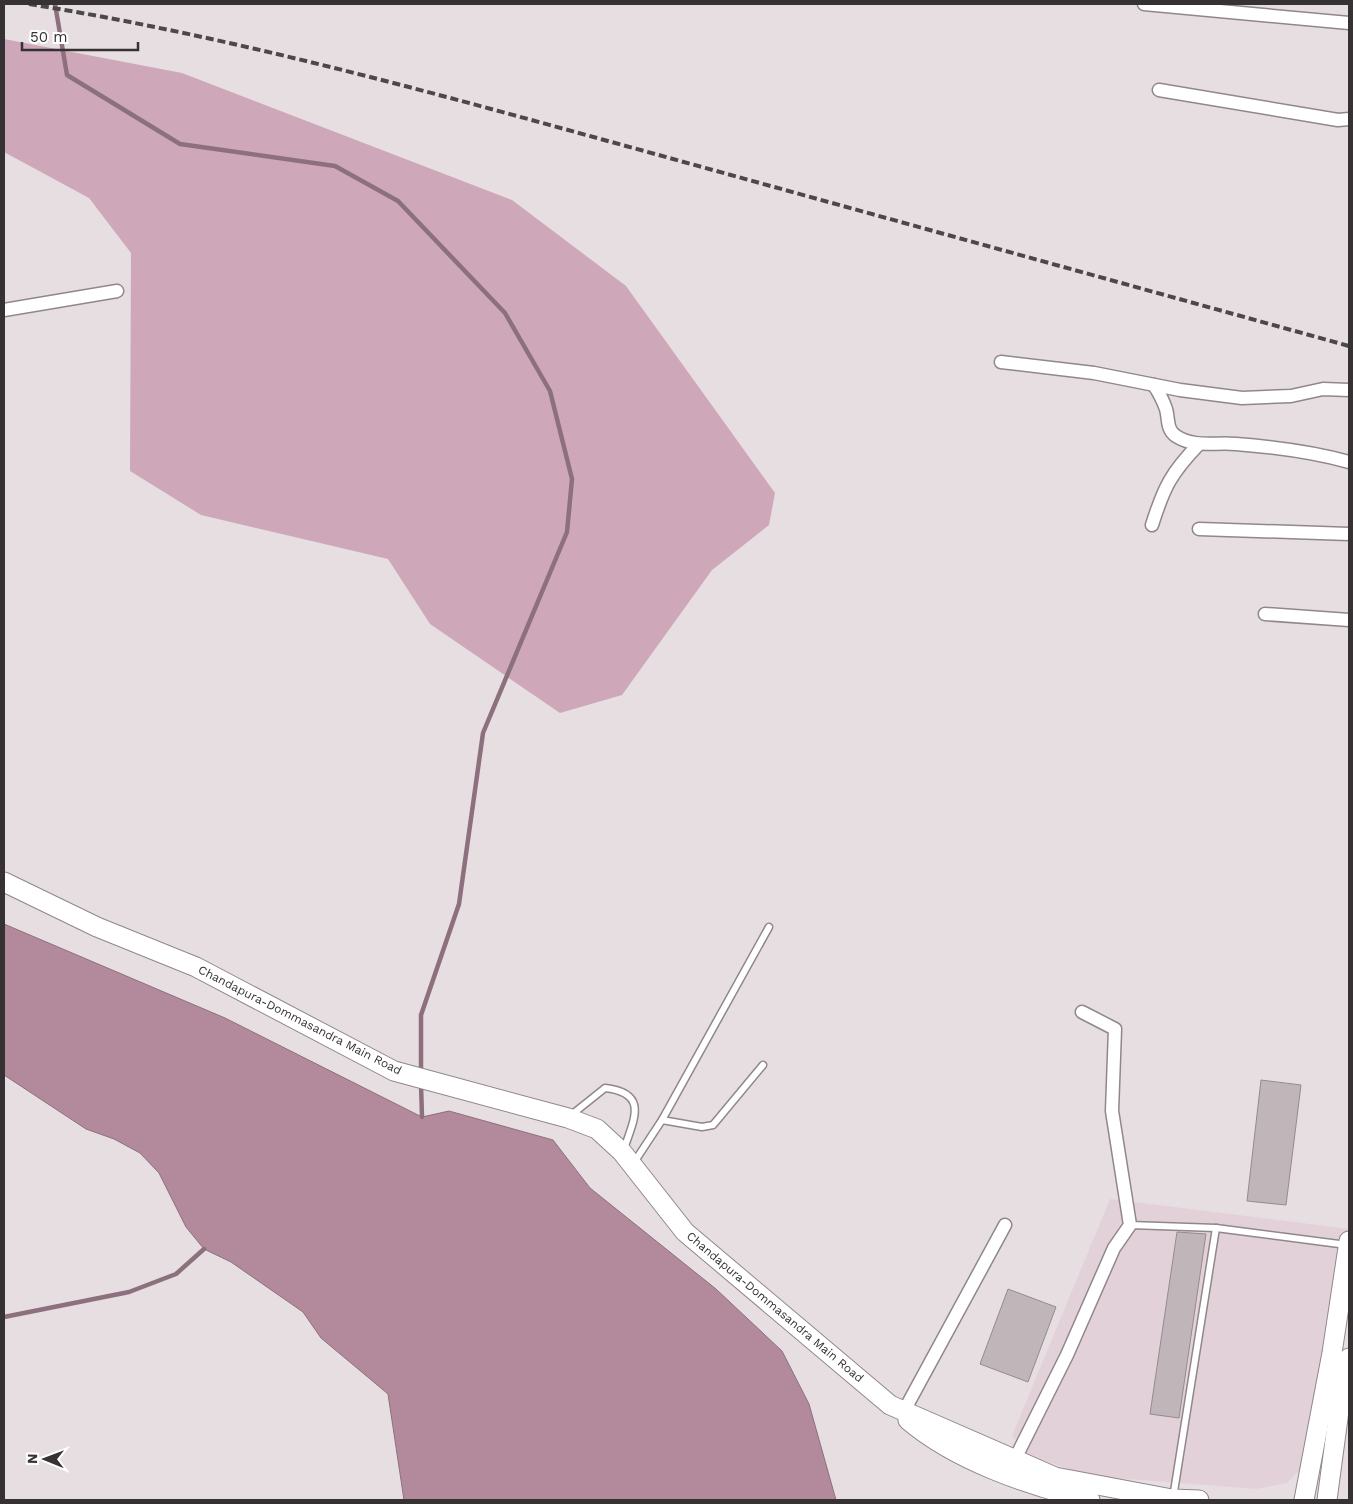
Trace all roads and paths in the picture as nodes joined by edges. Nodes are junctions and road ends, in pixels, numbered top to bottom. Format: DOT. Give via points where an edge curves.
graph roads {
  1 [pos="1144,4"];
  2 [pos="1349,23"];
  3 [pos="1159,90"];
  4 [pos="1349,118"];
  5 [pos="117,291"];
  6 [pos="4,310"];
  7 [pos="1001,362"];
  8 [pos="1154,385"];
  9 [pos="1349,390"];
  10 [pos="1199,444"];
  11 [pos="1349,462"];
  12 [pos="1152,525"];
  13 [pos="1199,529"];
  14 [pos="1349,534"];
  15 [pos="1265,614"];
  16 [pos="1349,620"];
  17 [pos="4,882"];
  18 [pos="770,927"];
  19 [pos="1082,1012"];
  20 [pos="763,1064"];
  21 [pos="568,1118"];
  22 [pos="662,1120"];
  23 [pos="627,1158"];
  24 [pos="1005,1225"];
  25 [pos="1130,1225"];
  26 [pos="1216,1228"];
  27 [pos="1349,1241"];
  28 [pos="1349,1245"];
  29 [pos="1349,1358"];
  30 [pos="897,1408"];
  31 [pos="1320,1409"];
  32 [pos="1344,1415"];
  33 [pos="1015,1459"];
  34 [pos="1327,1498"];
  35 [pos="1172,1499"];
  36 [pos="1090,1500"];
  37 [pos="1199,1500"];
  38 [pos="1304,1500"];
  39 [pos="1309,1500"];
  1 -- 2 [label="street"];
  3 -- 4 [label="street" via="1338,120"];
  5 -- 6 [label="street"];
  7 -- 8 [label="street" via="1094,373"];
  8 -- 9 [label="street" via="1242,398 1290,396 1323,389"];
  8 -- 10 [label="street" via="1167,412 1168,426 1176,436"];
  10 -- 11 [label="street" via="1234,443 1278,448"];
  10 -- 12 [label="street" via="1165,485"];
  13 -- 14 [label="street"];
  15 -- 16 [label="street"];
  17 -- 21 [label="main road, Chandapura-Dommasandra Main Road" via="97,927 196,967 394,1071"];
  18 -- 22 [label="lane"];
  19 -- 25 [label="street" via="1115,1030 1112,1111"];
  20 -- 22 [label="lane" via="713,1125 702,1127"];
  21 -- 23 [label="main road, Chandapura-Dommasandra Main Road" via="597,1130"];
  21 -- 23 [label="lane" via="605,1088 621,1090 633,1100 636,1113"];
  22 -- 23 [label="lane"];
  23 -- 30 [label="main road, Chandapura-Dommasandra Main Road" via="685,1232"];
  24 -- 30 [label="street"];
  25 -- 26 [label="lane"];
  25 -- 33 [label="street" via="1114,1248 1067,1355"];
  26 -- 28 [label="lane"];
  26 -- 35 [label="lane"];
  27 -- 28 [label="main road"];
  28 -- 31 [label="main road"];
  29 -- 32 [label="main road"];
  30 -- 33 [label="main road, Chandapura-Dommasandra Main Road"];
  30 -- 36 [label="main road" via="921,1431 948,1448 1047,1489"];
  31 -- 32 [label="main road"];
  31 -- 38 [label="main road"];
  32 -- 34 [label="main road"];
  33 -- 35 [label="main road, Chandapura-Dommasandra Main Road" via="1055,1477"];
  34 -- 39 [label="main road"];
  35 -- 37 [label="main road, Chandapura-Dommasandra Main Road"];
}
